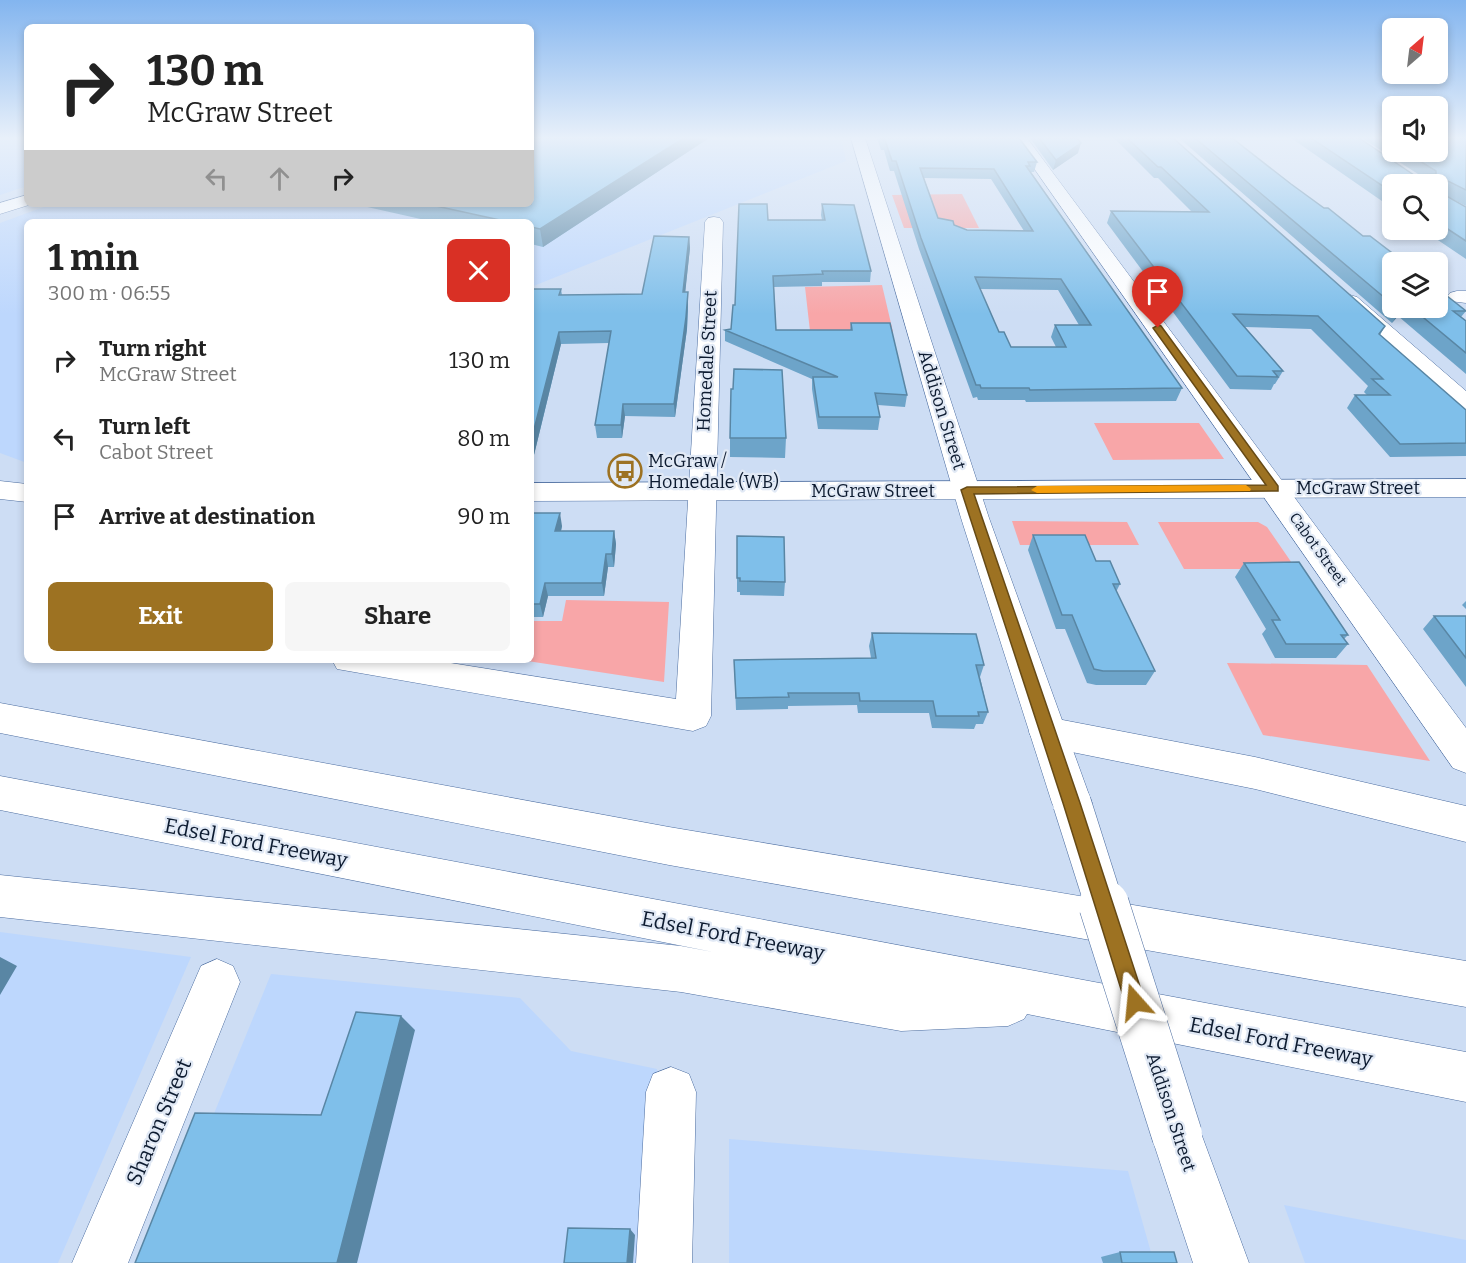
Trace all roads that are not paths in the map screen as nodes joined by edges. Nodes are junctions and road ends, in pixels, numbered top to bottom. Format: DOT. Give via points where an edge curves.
graph roads {
  1 [pos="876,197"];
  2 [pos="1063,197"];
  3 [pos="24,201"];
  4 [pos="0,209"];
  5 [pos="714,222"];
  6 [pos="1334,286"];
  7 [pos="1466,404"];
  8 [pos="1466,488"];
  9 [pos="1274,489"];
  10 [pos="0,490"];
  11 [pos="967,490"];
  12 [pos="534,492"];
  13 [pos="702,492"];
  14 [pos="24,493"];
  15 [pos="367,663"];
  16 [pos="0,718"];
  17 [pos="1047,732"];
  18 [pos="1466,757"];
  19 [pos="0,793"];
  20 [pos="1466,824"];
  21 [pos="0,896"];
  22 [pos="218,982"];
  23 [pos="1466,984"];
  24 [pos="1059,1000"];
  25 [pos="1466,1077"];
  26 [pos="672,1092"];
  27 [pos="100,1263"];
  28 [pos="664,1263"];
  29 [pos="1221,1263"];
  1 -- 11 [label="main road, Addison Street"];
  2 -- 9 [label="main road, Cabot Street"];
  3 -- 4 [label="main road"];
  5 -- 13 [label="main road, Homedale Street"];
  6 -- 7 [label="main road"];
  8 -- 9 [label="main road, McGraw Street"];
  9 -- 11 [label="main road, McGraw Street"];
  9 -- 18 [label="main road, Cabot Street"];
  10 -- 14 [label="main road"];
  11 -- 13 [label="main road, McGraw Street"];
  11 -- 17 [label="main road, Addison Street"];
  12 -- 13 [label="main road, McGraw Street"];
  13 -- 15 [label="main road, Homedale Street" via="693,716"];
  16 -- 23 [label="main road" via="646,842"];
  17 -- 20 [label="main road" via="1255,773"];
  17 -- 29 [label="main road, Addison Street, bridge"];
  19 -- 24 [label="main road, Edsel Ford Freeway"];
  21 -- 24 [label="main road" via="681,969 901,1008"];
  22 -- 27 [label="main road, Sharon Street"];
  24 -- 25 [label="main road, Edsel Ford Freeway"];
  26 -- 28 [label="main road"];
}
